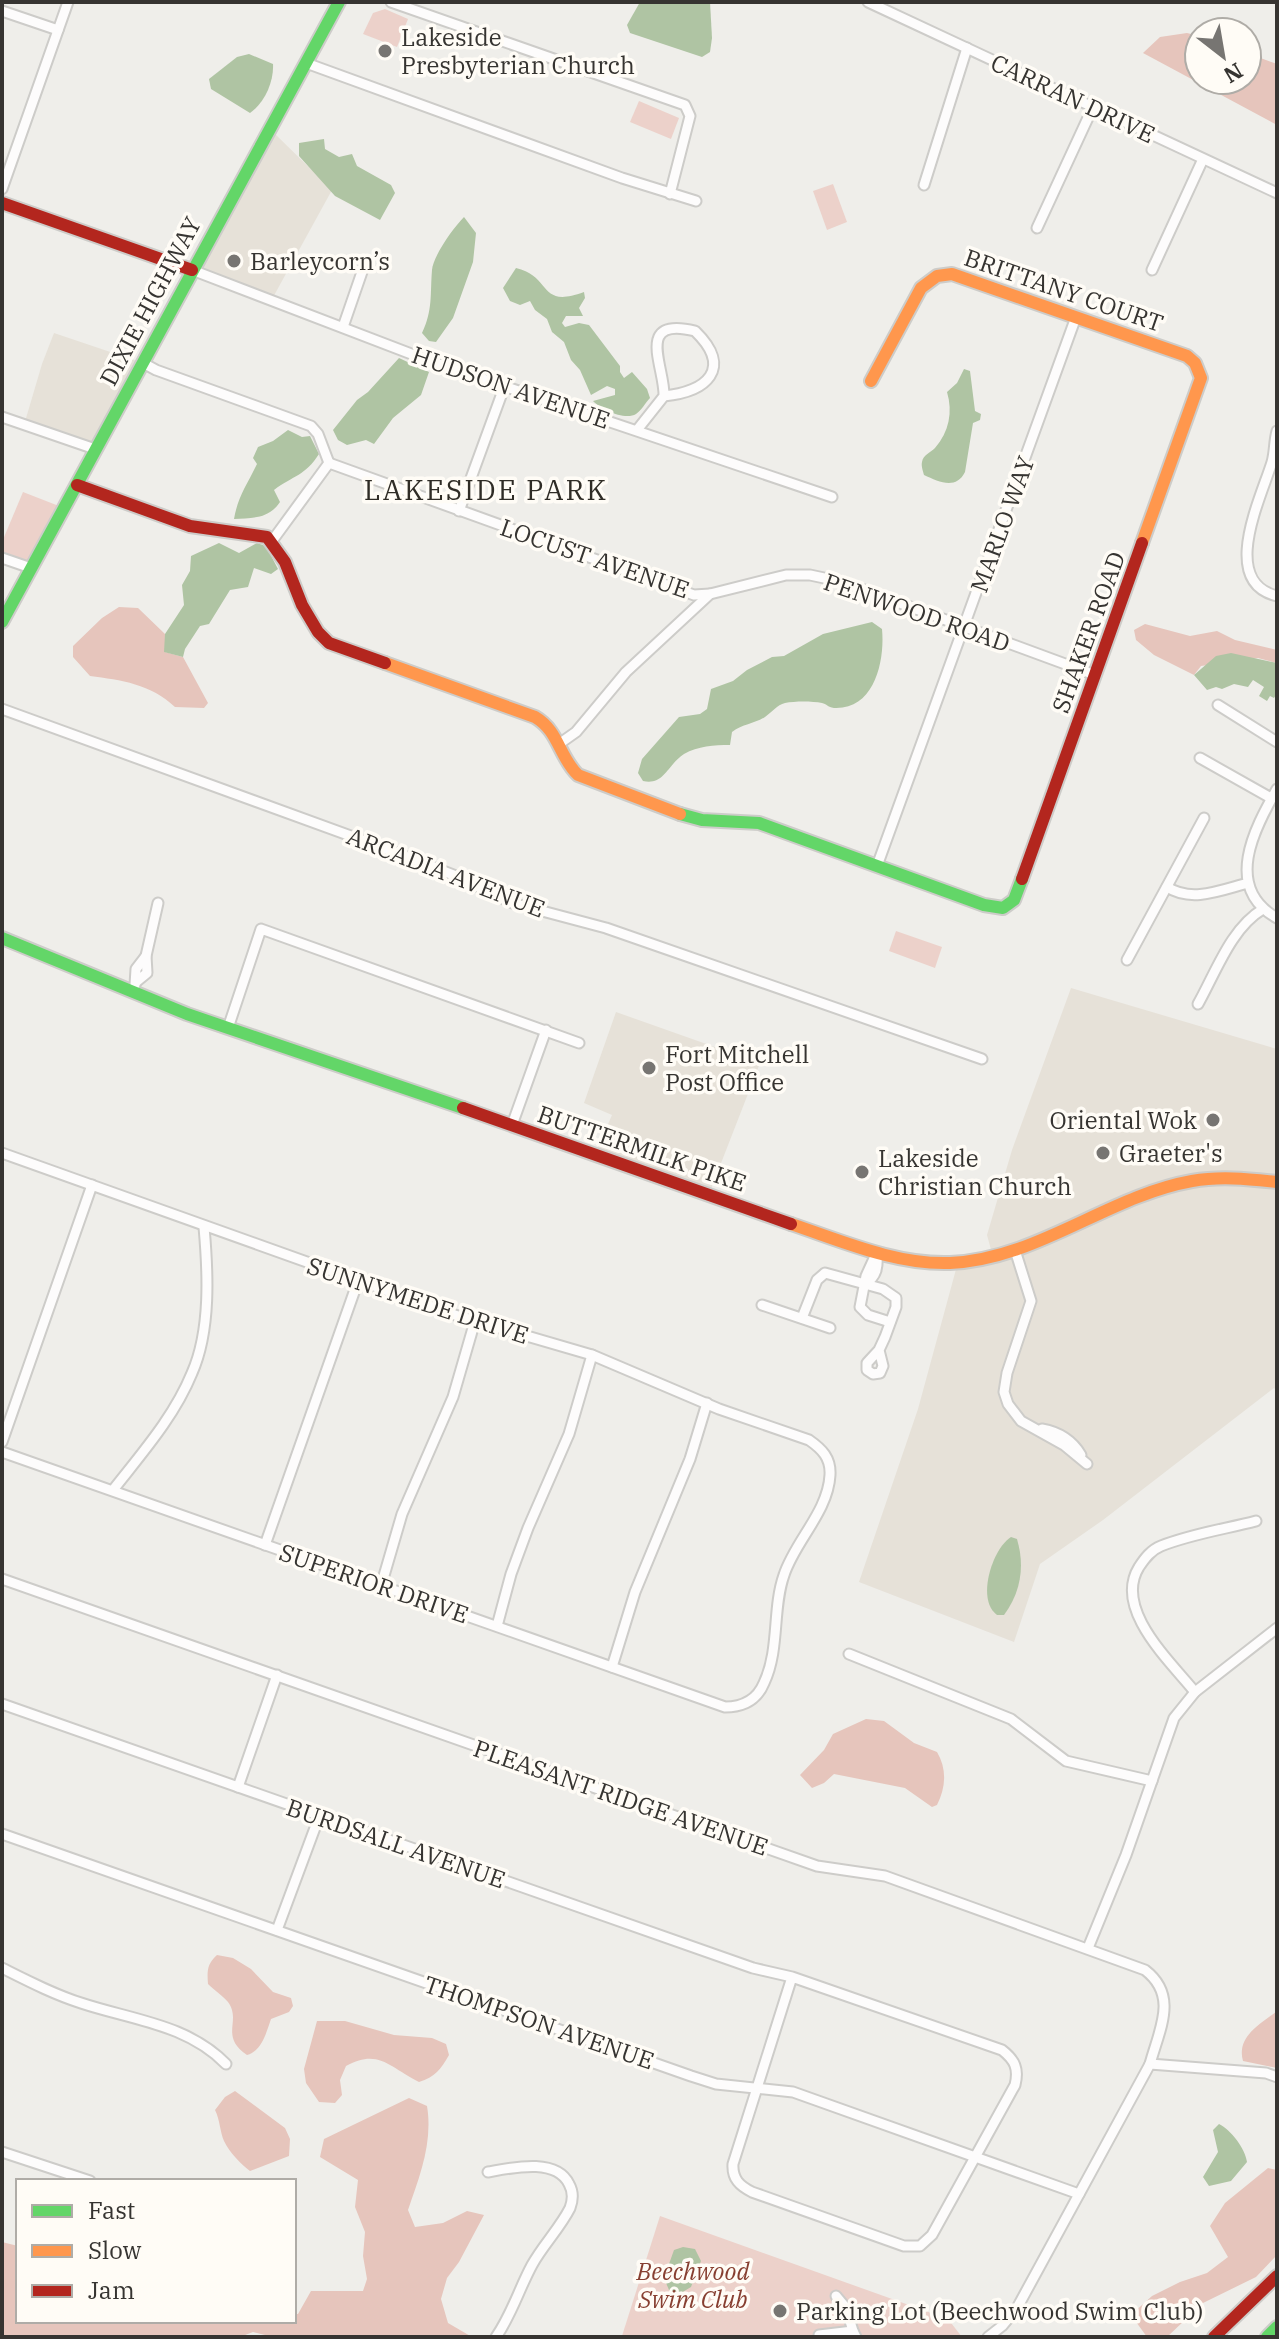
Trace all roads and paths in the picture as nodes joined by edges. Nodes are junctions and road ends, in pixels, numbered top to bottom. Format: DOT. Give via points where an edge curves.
graph roads {
  1 [pos="68,2"];
  2 [pos="339,2"];
  3 [pos="391,2"];
  4 [pos="868,2"];
  5 [pos="2,11"];
  6 [pos="58,30"];
  7 [pos="967,48"];
  8 [pos="306,63"];
  9 [pos="1093,107"];
  10 [pos="1203,159"];
  11 [pos="924,185"];
  12 [pos="2,189"];
  13 [pos="1277,193"];
  14 [pos="670,194"];
  15 [pos="696,201"];
  16 [pos="2,203"];
  17 [pos="1037,228"];
  18 [pos="363,269"];
  19 [pos="192,270"];
  20 [pos="1152,270"];
  21 [pos="1076,317"];
  22 [pos="343,327"];
  23 [pos="143,363"];
  24 [pos="1199,370"];
  25 [pos="871,381"];
  26 [pos="505,385"];
  27 [pos="664,396"];
  28 [pos="2,417"];
  29 [pos="637,430"];
  30 [pos="1277,431"];
  31 [pos="95,449"];
  32 [pos="329,463"];
  33 [pos="77,485"];
  34 [pos="832,497"];
  35 [pos="459,511"];
  36 [pos="272,541"];
  37 [pos="2,558"];
  38 [pos="31,568"];
  39 [pos="710,594"];
  40 [pos="1277,596"];
  41 [pos="2,622"];
  42 [pos="964,627"];
  43 [pos="1095,675"];
  44 [pos="1218,705"];
  45 [pos="2,709"];
  46 [pos="1277,742"];
  47 [pos="559,744"];
  48 [pos="1200,758"];
  49 [pos="1277,789"];
  50 [pos="1271,798"];
  51 [pos="1204,818"];
  52 [pos="877,866"];
  53 [pos="1248,883"];
  54 [pos="1167,887"];
  55 [pos="158,903"];
  56 [pos="1263,909"];
  57 [pos="1276,916"];
  58 [pos="2,938"];
  59 [pos="1127,960"];
  60 [pos="134,987"];
  61 [pos="1198,1004"];
  62 [pos="228,1028"];
  63 [pos="546,1030"];
  64 [pos="579,1043"];
  65 [pos="982,1059"];
  66 [pos="512,1125"];
  67 [pos="2,1153"];
  68 [pos="1275,1180"];
  69 [pos="92,1185"];
  70 [pos="204,1227"];
  71 [pos="1015,1250"];
  72 [pos="877,1252"];
  73 [pos="358,1281"];
  74 [pos="865,1284"];
  75 [pos="762,1305"];
  76 [pos="802,1318"];
  77 [pos="475,1321"];
  78 [pos="890,1322"];
  79 [pos="830,1328"];
  80 [pos="879,1350"];
  81 [pos="592,1355"];
  82 [pos="707,1403"];
  83 [pos="1038,1429"];
  84 [pos="2,1442"];
  85 [pos="2,1452"];
  86 [pos="113,1490"];
  87 [pos="1256,1521"];
  88 [pos="265,1545"];
  89 [pos="2,1579"];
  90 [pos="381,1586"];
  91 [pos="497,1626"];
  92 [pos="1277,1628"];
  93 [pos="849,1654"];
  94 [pos="612,1667"];
  95 [pos="277,1675"];
  96 [pos="1195,1692"];
  97 [pos="746,1703"];
  98 [pos="2,1704"];
  99 [pos="1152,1781"];
  100 [pos="238,1787"];
  101 [pos="319,1817"];
  102 [pos="2,1834"];
  103 [pos="277,1930"];
  104 [pos="1088,1948"];
  105 [pos="2,1968"];
  106 [pos="792,1977"];
  107 [pos="226,2064"];
  108 [pos="1150,2064"];
  109 [pos="1277,2077"];
  110 [pos="758,2087"];
  111 [pos="2,2152"];
  112 [pos="976,2156"];
  113 [pos="488,2172"];
  114 [pos="84,2179"];
  115 [pos="1079,2194"];
  116 [pos="1277,2276"];
  117 [pos="1277,2290"];
  118 [pos="836,2296"];
  119 [pos="1277,2327"];
  120 [pos="855,2334"];
  121 [pos="819,2335"];
  122 [pos="496,2337"];
  123 [pos="988,2337"];
  124 [pos="1214,2337"];
  125 [pos="1228,2337"];
  126 [pos="1267,2337"];
  1 -- 6 [label="street"];
  2 -- 8 [label="main road, DIXIE HIGHWAY"];
  3 -- 14 [label="street" via="685,105 690,116"];
  4 -- 7 [label="street, CARRAN DRIVE"];
  5 -- 6 [label="street"];
  6 -- 12 [label="street"];
  7 -- 9 [label="street, CARRAN DRIVE"];
  7 -- 11 [label="street"];
  8 -- 14 [label="street"];
  8 -- 19 [label="main road, DIXIE HIGHWAY"];
  9 -- 10 [label="street, CARRAN DRIVE"];
  9 -- 17 [label="street"];
  10 -- 13 [label="street, CARRAN DRIVE"];
  10 -- 20 [label="street"];
  14 -- 15 [label="street"];
  16 -- 19 [label="main road"];
  18 -- 22 [label="street"];
  19 -- 22 [label="street, HUDSON AVENUE"];
  19 -- 23 [label="main road, DIXIE HIGHWAY"];
  21 -- 24 [label="main road, BRITTANY COURT" via="1187,356"];
  21 -- 25 [label="main road, BRITTANY COURT" via="958,275 941,275 921,288"];
  21 -- 42 [label="street, MARLO WAY"];
  22 -- 26 [label="street, HUDSON AVENUE"];
  23 -- 31 [label="main road, DIXIE HIGHWAY"];
  23 -- 32 [label="street" via="311,426"];
  24 -- 43 [label="main road, SHAKER ROAD" via="1201,383"];
  26 -- 29 [label="street, HUDSON AVENUE"];
  26 -- 35 [label="street"];
  27 -- 27 [label="street" via="698,389 710,378 711,353 695,331 672,330 658,338"];
  27 -- 29 [label="street"];
  28 -- 31 [label="street"];
  29 -- 34 [label="street, HUDSON AVENUE"];
  30 -- 40 [label="street" via="1245,559 1259,586"];
  31 -- 33 [label="main road, DIXIE HIGHWAY"];
  32 -- 35 [label="street, LOCUST AVENUE"];
  32 -- 36 [label="street"];
  33 -- 36 [label="main road" via="190,526"];
  33 -- 38 [label="main road, DIXIE HIGHWAY"];
  35 -- 39 [label="street, LOCUST AVENUE" via="694,595"];
  36 -- 47 [label="main road" via="305,613 329,643 535,717"];
  37 -- 38 [label="street"];
  38 -- 41 [label="main road, DIXIE HIGHWAY"];
  39 -- 42 [label="street, PENWOOD ROAD" via="786,575 810,575"];
  39 -- 47 [label="street, PENWOOD ROAD"];
  42 -- 43 [label="street, PENWOOD ROAD"];
  42 -- 52 [label="street, MARLO WAY"];
  43 -- 52 [label="main road, SHAKER ROAD" via="1008,906 996,909"];
  44 -- 46 [label="street"];
  45 -- 65 [label="street, ARCADIA AVENUE" via="392,851 512,903 606,928"];
  47 -- 52 [label="main road" via="566,764 586,780 694,819 759,823"];
  48 -- 50 [label="street"];
  49 -- 50 [label="street"];
  50 -- 53 [label="street" via="1251,846"];
  51 -- 54 [label="street"];
  53 -- 54 [label="street" via="1184,896"];
  53 -- 56 [label="street"];
  54 -- 59 [label="street"];
  55 -- 60 [label="street" via="147,973"];
  56 -- 57 [label="street"];
  56 -- 61 [label="street" via="1237,934"];
  58 -- 60 [label="main road, BUTTERMILK PIKE"];
  60 -- 62 [label="main road, BUTTERMILK PIKE"];
  62 -- 63 [label="street" via="261,929"];
  62 -- 66 [label="main road, BUTTERMILK PIKE"];
  63 -- 64 [label="street"];
  63 -- 66 [label="street"];
  66 -- 72 [label="main road, BUTTERMILK PIKE"];
  67 -- 69 [label="street, SUNNYMEDE DRIVE"];
  68 -- 71 [label="main road, BUTTERMILK PIKE" via="1220,1176 1179,1182"];
  69 -- 70 [label="street, SUNNYMEDE DRIVE"];
  69 -- 84 [label="street"];
  70 -- 73 [label="street, SUNNYMEDE DRIVE"];
  70 -- 86 [label="street" via="205,1306 194,1371 161,1428"];
  71 -- 72 [label="main road, BUTTERMILK PIKE" via="939,1263"];
  71 -- 83 [label="street" via="1031,1301 1004,1392 1021,1421"];
  72 -- 74 [label="street"];
  73 -- 77 [label="street, SUNNYMEDE DRIVE"];
  73 -- 88 [label="street"];
  74 -- 76 [label="street" via="825,1273"];
  74 -- 78 [label="street" via="862,1311"];
  74 -- 78 [label="street" via="896,1298"];
  75 -- 76 [label="street"];
  76 -- 79 [label="street"];
  77 -- 81 [label="street, SUNNYMEDE DRIVE"];
  77 -- 90 [label="street" via="453,1397 402,1514"];
  78 -- 80 [label="street"];
  81 -- 82 [label="street, SUNNYMEDE DRIVE"];
  81 -- 91 [label="street" via="569,1434 528,1528"];
  82 -- 94 [label="street"];
  82 -- 97 [label="street, SUNNYMEDE DRIVE" via="809,1440 827,1457 830,1478 780,1587 764,1684"];
  83 -- 83 [label="street" via="1072,1451 1087,1464 1061,1434"];
  85 -- 86 [label="street, SUPERIOR DRIVE"];
  86 -- 88 [label="street, SUPERIOR DRIVE"];
  87 -- 96 [label="street" via="1160,1546 1136,1572 1131,1597 1137,1617"];
  88 -- 90 [label="street, SUPERIOR DRIVE"];
  89 -- 95 [label="street, PLEASANT RIDGE AVENUE"];
  90 -- 91 [label="street, SUPERIOR DRIVE"];
  91 -- 94 [label="street, SUPERIOR DRIVE"];
  92 -- 96 [label="street"];
  93 -- 99 [label="street" via="1011,1719 1066,1761"];
  94 -- 97 [label="street, SUPERIOR DRIVE" via="725,1707"];
  95 -- 100 [label="street"];
  95 -- 104 [label="street, PLEASANT RIDGE AVENUE" via="817,1866 885,1876"];
  96 -- 99 [label="street" via="1174,1718"];
  98 -- 100 [label="street, BURDSALL AVENUE"];
  99 -- 104 [label="street"];
  100 -- 101 [label="street, BURDSALL AVENUE"];
  101 -- 103 [label="street"];
  101 -- 106 [label="street, BURDSALL AVENUE"];
  102 -- 103 [label="street, THOMPSON AVENUE"];
  103 -- 110 [label="street, THOMPSON AVENUE" via="691,2076"];
  104 -- 108 [label="street, PLEASANT RIDGE AVENUE" via="1145,1970 1162,1988 1165,2006"];
  105 -- 107 [label="street" via="82,2003 181,2032"];
  106 -- 110 [label="street"];
  106 -- 112 [label="street, BURDSALL AVENUE" via="1010,2057 1018,2072 1015,2085"];
  108 -- 109 [label="street"];
  108 -- 115 [label="street"];
  110 -- 112 [label="street, THOMPSON AVENUE" via="793,2092"];
  110 -- 112 [label="street" via="733,2164 742,2187 904,2246 920,2246 932,2235"];
  111 -- 114 [label="street"];
  112 -- 115 [label="street, THOMPSON AVENUE"];
  113 -- 122 [label="street" via="523,2166 556,2171 572,2194 570,2207 532,2264"];
  115 -- 123 [label="street" via="1017,2308"];
  116 -- 124 [label="main road"];
  117 -- 125 [label="main road"];
  118 -- 120 [label="street"];
  119 -- 126 [label="main road"];
  120 -- 121 [label="street"];
}
